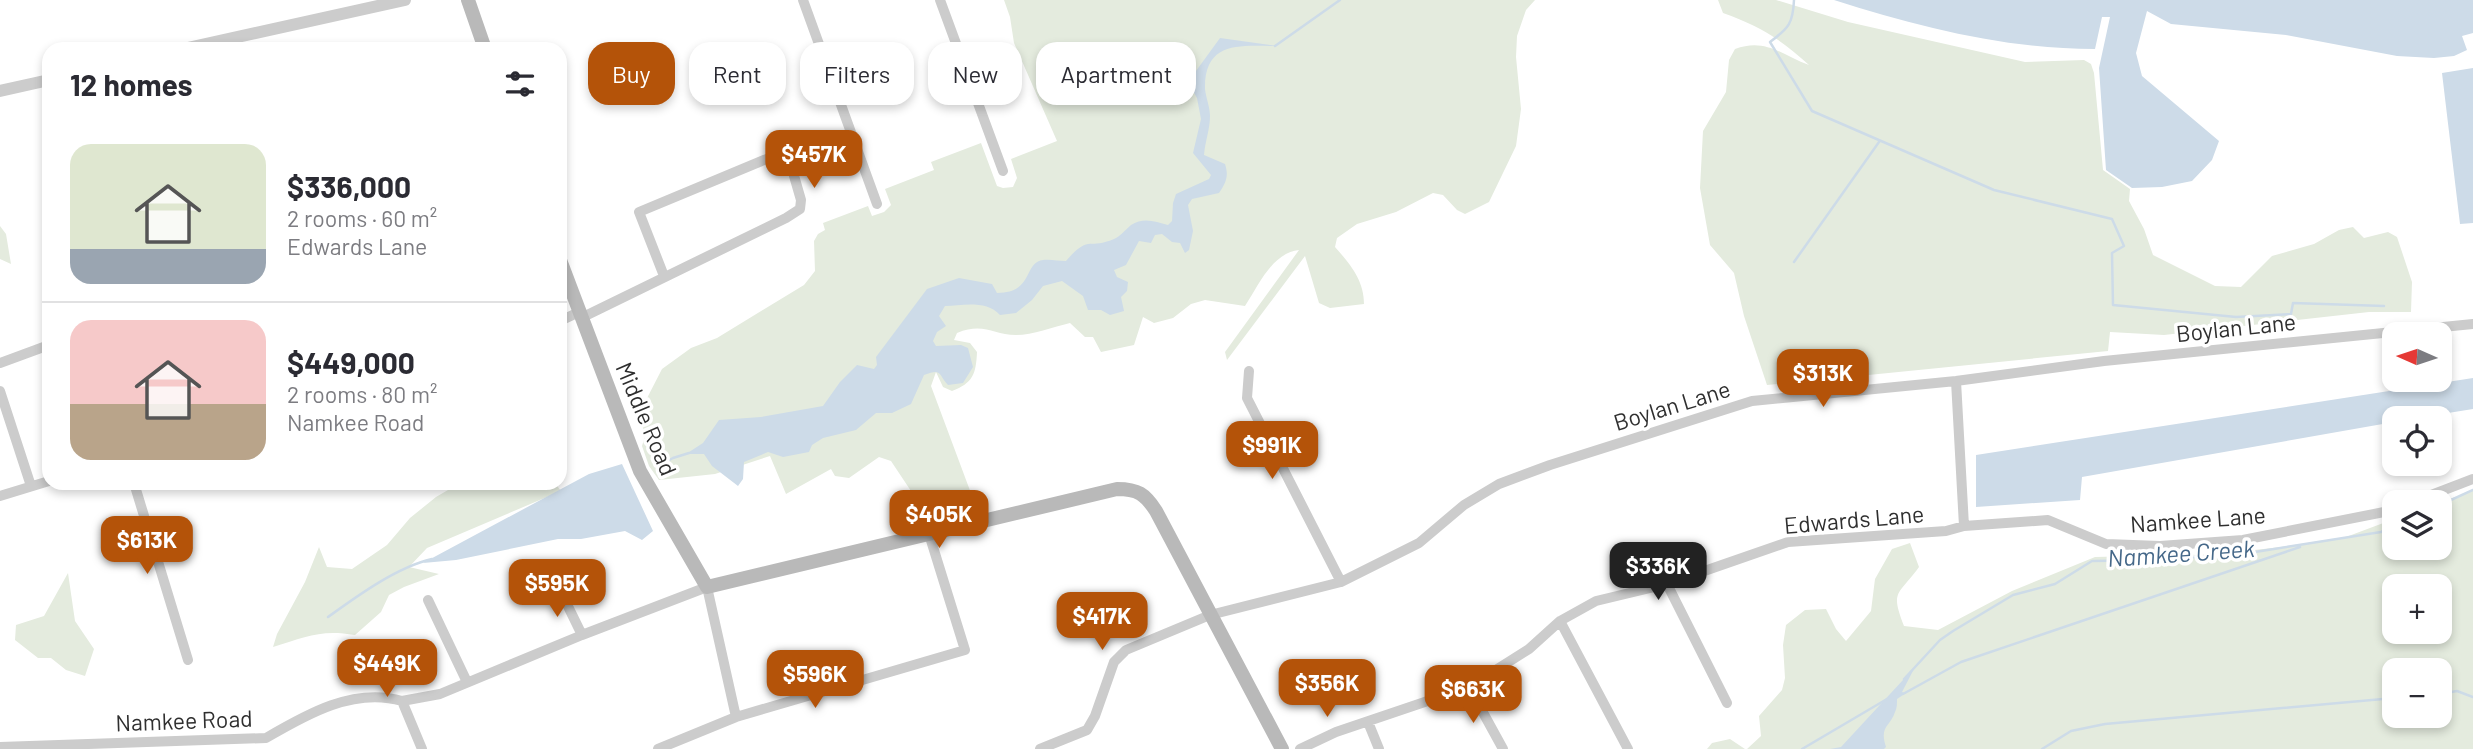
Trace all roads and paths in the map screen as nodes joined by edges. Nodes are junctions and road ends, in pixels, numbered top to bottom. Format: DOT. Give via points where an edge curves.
graph roads {
  1 [pos="405,0"];
  2 [pos="468,0"];
  3 [pos="803,0"];
  4 [pos="940,0"];
  5 [pos="239,42"];
  6 [pos="483,42"];
  7 [pos="42,82"];
  8 [pos="0,91"];
  9 [pos="1003,171"];
  10 [pos="877,204"];
  11 [pos="664,276"];
  12 [pos="567,279"];
  13 [pos="580,315"];
  14 [pos="567,319"];
  15 [pos="2473,324"];
  16 [pos="42,348"];
  17 [pos="0,363"];
  18 [pos="1249,370"];
  19 [pos="1956,381"];
  20 [pos="0,391"];
  21 [pos="2473,479"];
  22 [pos="42,483"];
  23 [pos="32,486"];
  24 [pos="136,490"];
  25 [pos="2444,490"];
  26 [pos="0,496"];
  27 [pos="2382,512"];
  28 [pos="1964,526"];
  29 [pos="929,534"];
  30 [pos="1341,582"];
  31 [pos="1667,584"];
  32 [pos="707,587"];
  33 [pos="560,590"];
  34 [pos="428,600"];
  35 [pos="1210,615"];
  36 [pos="1560,621"];
  37 [pos="582,635"];
  38 [pos="188,660"];
  39 [pos="467,682"];
  40 [pos="1469,687"];
  41 [pos="402,701"];
  42 [pos="1727,703"];
  43 [pos="736,717"];
  44 [pos="1368,722"];
  45 [pos="0,747"];
  46 [pos="1378,747"];
  47 [pos="422,749"];
  48 [pos="658,749"];
  49 [pos="1040,749"];
  50 [pos="1282,749"];
  51 [pos="1300,749"];
  52 [pos="1366,749"];
  53 [pos="1503,749"];
  54 [pos="1628,749"];
  1 -- 5 [label="street"];
  2 -- 6 [label="main road"];
  3 -- 10 [label="street"];
  4 -- 9 [label="street"];
  7 -- 8 [label="street"];
  11 -- 11 [label="street" via="800,209 788,155 776,155 639,212"];
  11 -- 13 [label="street"];
  12 -- 13 [label="main road, Middle Road"];
  13 -- 14 [label="street"];
  13 -- 32 [label="main road, Middle Road" via="640,471"];
  15 -- 19 [label="street, Boylan Lane" via="2104,361"];
  16 -- 17 [label="street"];
  18 -- 30 [label="street" via="1247,398"];
  19 -- 28 [label="street"];
  19 -- 30 [label="street, Boylan Lane" via="1752,401 1550,465 1496,486 1464,505 1419,543"];
  20 -- 23 [label="street"];
  21 -- 25 [label="street"];
  22 -- 23 [label="street"];
  23 -- 26 [label="street"];
  24 -- 38 [label="street"];
  27 -- 28 [label="street, Namkee Lane" via="2243,540 2160,546 2106,544 2048,520"];
  28 -- 31 [label="street, Edwards Lane" via="1788,542"];
  29 -- 32 [label="main road"];
  29 -- 35 [label="main road" via="1129,489 1144,494"];
  29 -- 43 [label="street" via="965,650"];
  30 -- 35 [label="street, Boylan Lane"];
  31 -- 36 [label="street, Edwards Lane" via="1596,601"];
  31 -- 42 [label="street"];
  32 -- 37 [label="street, Namkee Road"];
  32 -- 43 [label="street"];
  33 -- 37 [label="street"];
  34 -- 39 [label="street"];
  35 -- 49 [label="street, Boylan Lane" via="1126,650 1114,662 1087,730"];
  35 -- 50 [label="main road"];
  36 -- 40 [label="street, Edwards Lane" via="1529,649"];
  36 -- 54 [label="street"];
  37 -- 39 [label="street, Namkee Road"];
  39 -- 41 [label="street, Namkee Road"];
  40 -- 44 [label="street, Edwards Lane"];
  40 -- 53 [label="street"];
  41 -- 45 [label="street, Namkee Road" via="350,699 298,719 266,738"];
  41 -- 47 [label="street"];
  43 -- 48 [label="street"];
  44 -- 46 [label="street"];
  44 -- 51 [label="street, Edwards Lane"];
  46 -- 52 [label="street"];
}
